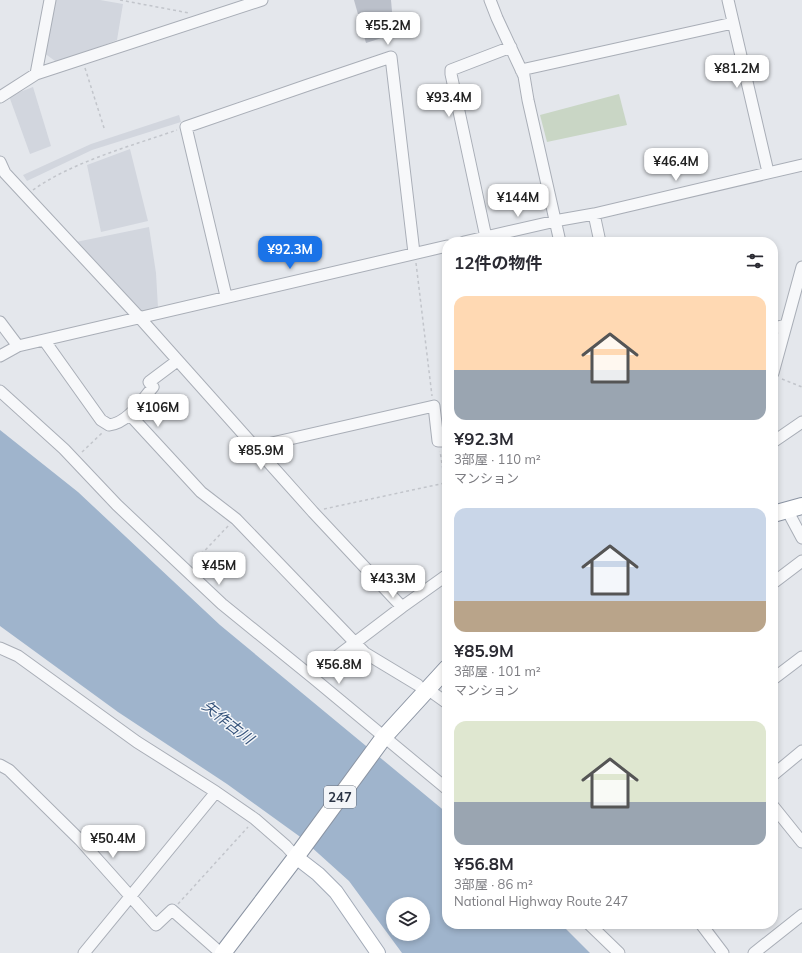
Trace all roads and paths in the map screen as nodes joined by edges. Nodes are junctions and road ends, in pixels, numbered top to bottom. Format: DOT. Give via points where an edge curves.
graph roads {
  1 [pos="50,0"];
  2 [pos="120,0"];
  3 [pos="262,0"];
  4 [pos="490,0"];
  5 [pos="728,0"];
  6 [pos="209,17"];
  7 [pos="733,23"];
  8 [pos="511,47"];
  9 [pos="82,59"];
  10 [pos="522,70"];
  11 [pos="36,74"];
  12 [pos="0,96"];
  13 [pos="186,127"];
  14 [pos="105,131"];
  15 [pos="0,162"];
  16 [pos="802,165"];
  17 [pos="768,172"];
  18 [pos="24,194"];
  19 [pos="594,214"];
  20 [pos="556,221"];
  21 [pos="485,237"];
  22 [pos="497,237"];
  23 [pos="559,237"];
  24 [pos="599,237"];
  25 [pos="442,247"];
  26 [pos="414,253"];
  27 [pos="802,267"];
  28 [pos="226,296"];
  29 [pos="139,318"];
  30 [pos="0,322"];
  31 [pos="786,325"];
  32 [pos="778,327"];
  33 [pos="44,340"];
  34 [pos="18,346"];
  35 [pos="0,356"];
  36 [pos="177,362"];
  37 [pos="778,370"];
  38 [pos="778,376"];
  39 [pos="802,387"];
  40 [pos="0,391"];
  41 [pos="434,406"];
  42 [pos="130,415"];
  43 [pos="802,422"];
  44 [pos="109,425"];
  45 [pos="778,439"];
  46 [pos="442,441"];
  47 [pos="255,447"];
  48 [pos="82,453"];
  49 [pos="442,484"];
  50 [pos="787,510"];
  51 [pos="313,512"];
  52 [pos="236,519"];
  53 [pos="802,538"];
  54 [pos="802,561"];
  55 [pos="192,564"];
  56 [pos="442,579"];
  57 [pos="778,579"];
  58 [pos="402,607"];
  59 [pos="354,643"];
  60 [pos="0,648"];
  61 [pos="802,657"];
  62 [pos="442,673"];
  63 [pos="778,675"];
  64 [pos="312,677"];
  65 [pos="418,685"];
  66 [pos="433,693"];
  67 [pos="442,699"];
  68 [pos="384,737"];
  69 [pos="802,751"];
  70 [pos="0,766"];
  71 [pos="778,770"];
  72 [pos="442,786"];
  73 [pos="216,792"];
  74 [pos="778,812"];
  75 [pos="255,819"];
  76 [pos="802,842"];
  77 [pos="296,857"];
  78 [pos="130,896"];
  79 [pos="172,910"];
  80 [pos="802,915"];
  81 [pos="594,929"];
  82 [pos="705,929"];
  83 [pos="219,950"];
  84 [pos="84,953"];
  85 [pos="378,953"];
  86 [pos="619,953"];
  87 [pos="723,953"];
  88 [pos="754,953"];
  1 -- 11 [label="street"];
  2 -- 6 [label="path"];
  3 -- 6 [label="street"];
  4 -- 8 [label="street"];
  5 -- 7 [label="street"];
  6 -- 9 [label="street"];
  7 -- 10 [label="street"];
  7 -- 17 [label="street"];
  8 -- 10 [label="street"];
  8 -- 21 [label="street" via="451,70"];
  9 -- 11 [label="street"];
  9 -- 14 [label="path"];
  10 -- 20 [label="street"];
  11 -- 12 [label="street"];
  13 -- 18 [label="path" via="100,157 48,180"];
  13 -- 26 [label="street" via="391,57"];
  13 -- 28 [label="street"];
  15 -- 18 [label="street" via="5,173"];
  16 -- 17 [label="street"];
  17 -- 19 [label="street"];
  18 -- 29 [label="street"];
  19 -- 20 [label="street"];
  19 -- 24 [label="street"];
  20 -- 22 [label="street"];
  20 -- 23 [label="street"];
  25 -- 26 [label="street"];
  26 -- 28 [label="street"];
  26 -- 41 [label="path"];
  27 -- 31 [label="street"];
  28 -- 29 [label="street"];
  29 -- 33 [label="street"];
  29 -- 36 [label="street"];
  30 -- 34 [label="street"];
  31 -- 32 [label="street"];
  31 -- 37 [label="street"];
  33 -- 34 [label="street"];
  33 -- 44 [label="street" via="100,420"];
  34 -- 35 [label="street"];
  36 -- 42 [label="street" via="149,382 153,387"];
  36 -- 47 [label="street"];
  38 -- 39 [label="path"];
  40 -- 64 [label="street" via="64,449 117,505 222,604"];
  41 -- 46 [label="street"];
  41 -- 47 [label="street"];
  42 -- 44 [label="street" via="116,424"];
  42 -- 52 [label="street" via="201,492"];
  43 -- 45 [label="street"];
  44 -- 48 [label="path"];
  47 -- 51 [label="street"];
  49 -- 51 [label="path"];
  50 -- 53 [label="street"];
  51 -- 58 [label="street"];
  52 -- 55 [label="path"];
  52 -- 59 [label="street"];
  54 -- 57 [label="street"];
  56 -- 58 [label="street"];
  58 -- 59 [label="street"];
  59 -- 64 [label="street"];
  59 -- 65 [label="street" via="365,653"];
  60 -- 73 [label="street" via="18,656 137,742"];
  61 -- 63 [label="street"];
  62 -- 68 [label="highway, 247"];
  64 -- 68 [label="street"];
  66 -- 67 [label="street"];
  68 -- 72 [label="street"];
  68 -- 77 [label="highway, 247"];
  69 -- 71 [label="street"];
  70 -- 78 [label="street" via="9,770 80,840"];
  73 -- 75 [label="street"];
  73 -- 78 [label="street"];
  74 -- 76 [label="street"];
  75 -- 77 [label="street"];
  75 -- 79 [label="path"];
  77 -- 83 [label="highway, 247"];
  77 -- 85 [label="main road" via="336,892"];
  78 -- 79 [label="street" via="156,925"];
  78 -- 84 [label="street"];
  79 -- 83 [label="street"];
  80 -- 88 [label="street"];
  81 -- 86 [label="street"];
  82 -- 87 [label="street"];
}
